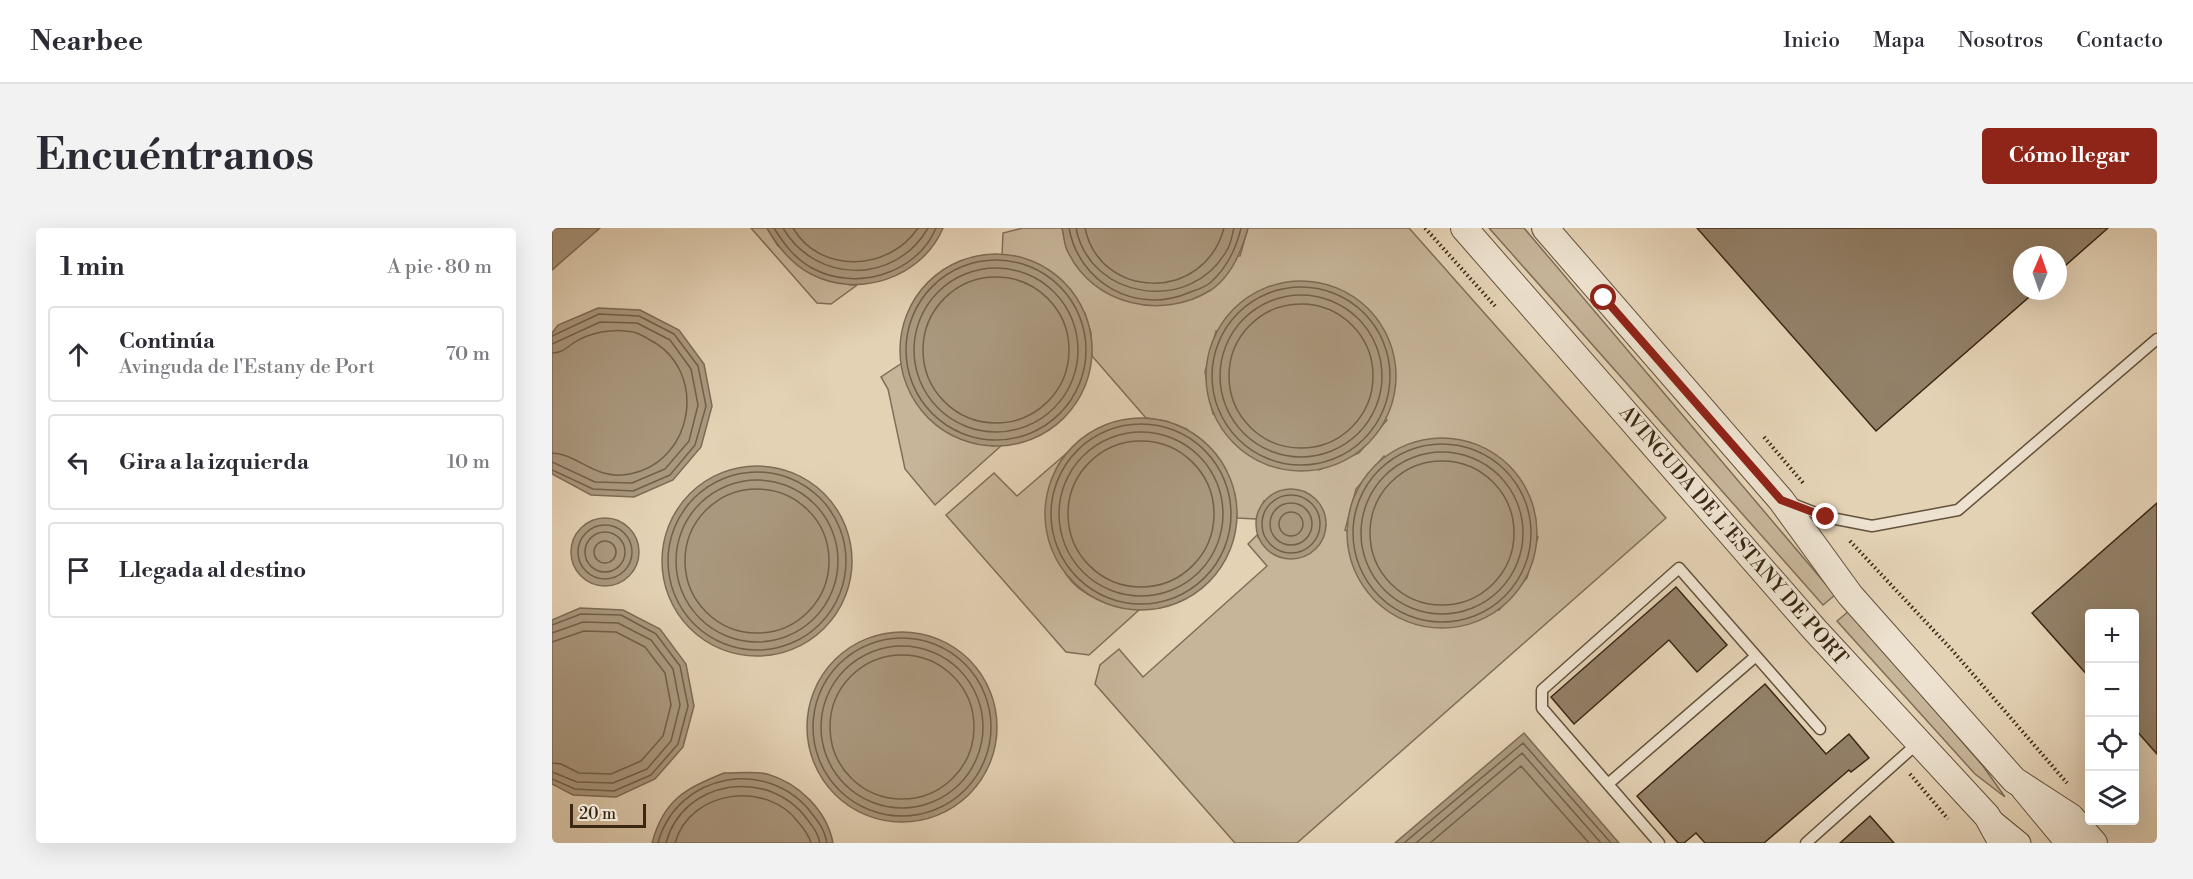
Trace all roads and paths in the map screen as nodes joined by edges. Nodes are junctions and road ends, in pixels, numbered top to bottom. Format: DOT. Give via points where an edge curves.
graph roads {
  1 [pos="1464,228"];
  2 [pos="1545,228"];
  3 [pos="2157,339"];
  4 [pos="1781,500"];
  5 [pos="1756,656"];
  6 [pos="1820,729"];
  7 [pos="1919,742"];
  8 [pos="2014,780"];
  9 [pos="1608,784"];
  10 [pos="1987,816"];
  11 [pos="1659,843"];
  12 [pos="1806,843"];
  13 [pos="2002,843"];
  14 [pos="2020,843"];
  15 [pos="2066,843"];
  16 [pos="2094,843"];
  1 -- 7 [label="street, AVINGUDA DE L'ESTANY DE PORT" via="1815,630"];
  2 -- 4 [label="street"];
  3 -- 4 [label="lane" via="1958,510 1872,526 1826,517"];
  4 -- 8 [label="street" via="1850,595"];
  5 -- 6 [label="lane"];
  5 -- 9 [label="lane"];
  5 -- 9 [label="lane" via="1679,568 1542,690 1542,708"];
  7 -- 10 [label="street, AVINGUDA DE L'ESTANY DE PORT"];
  7 -- 12 [label="lane"];
  8 -- 15 [label="street"];
  8 -- 16 [label="street" via="2071,817"];
  9 -- 11 [label="lane"];
  10 -- 13 [label="street, AVINGUDA DE L'ESTANY DE PORT"];
  10 -- 14 [label="street"];
}
